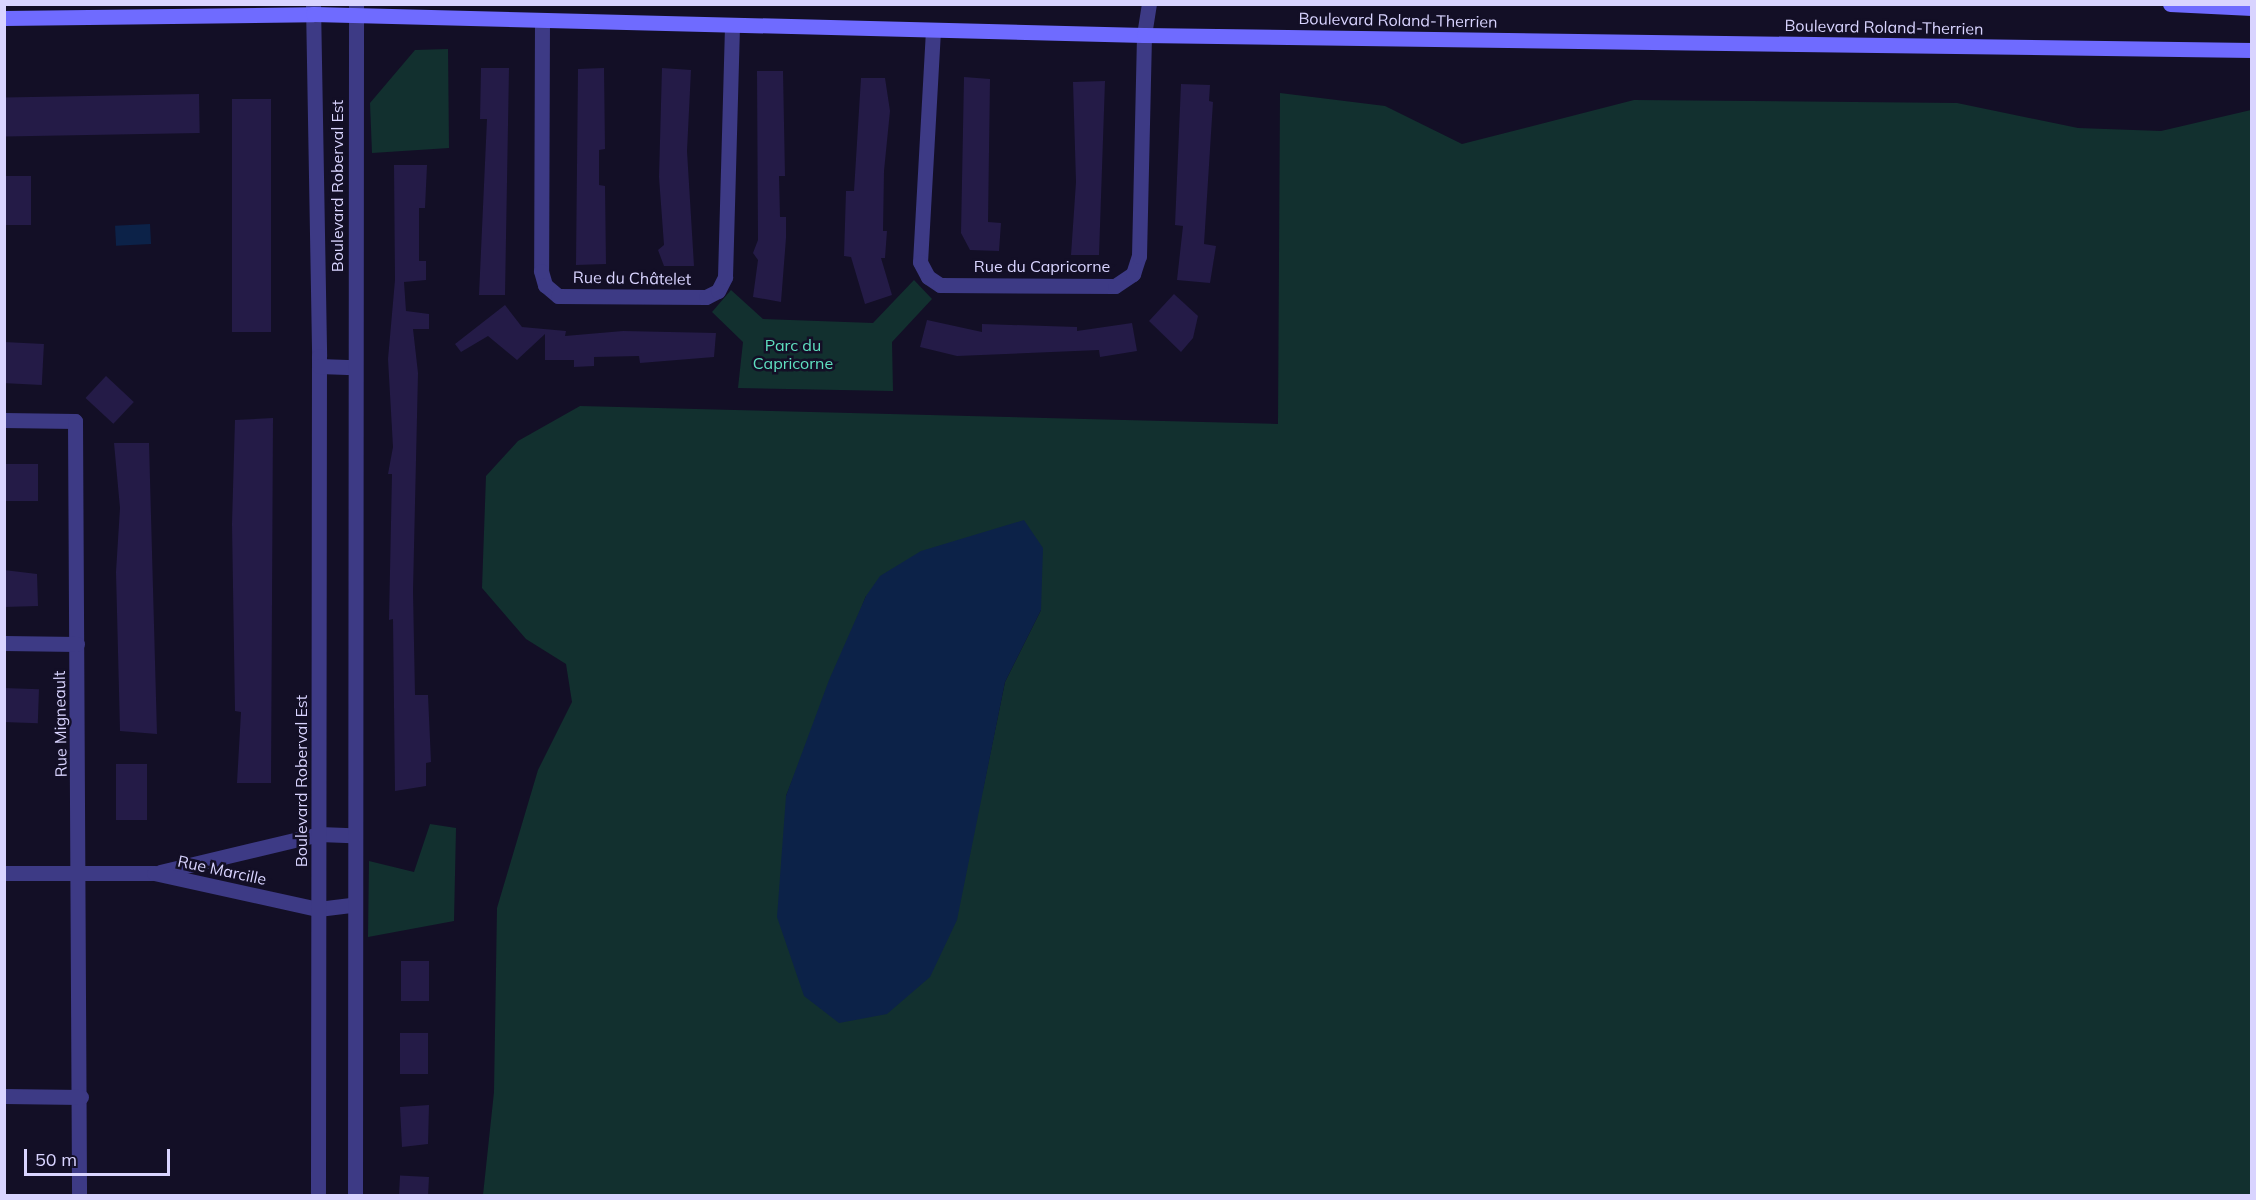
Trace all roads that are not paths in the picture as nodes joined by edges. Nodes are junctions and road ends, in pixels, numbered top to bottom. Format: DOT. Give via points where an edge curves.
graph roads {
  1 [pos="1149,4"];
  2 [pos="2170,4"];
  3 [pos="2252,8"];
  4 [pos="313,9"];
  5 [pos="356,10"];
  6 [pos="4,18"];
  7 [pos="542,20"];
  8 [pos="732,25"];
  9 [pos="933,30"];
  10 [pos="1144,35"];
  11 [pos="2252,50"];
  12 [pos="319,366"];
  13 [pos="354,367"];
  14 [pos="4,420"];
  15 [pos="4,643"];
  16 [pos="77,644"];
  17 [pos="319,834"];
  18 [pos="352,835"];
  19 [pos="4,873"];
  20 [pos="79,873"];
  21 [pos="154,873"];
  22 [pos="353,905"];
  23 [pos="318,909"];
  24 [pos="4,1096"];
  25 [pos="81,1097"];
  26 [pos="79,1196"];
  27 [pos="318,1196"];
  28 [pos="355,1196"];
  1 -- 10 [label="street, Rue du Capricorne"];
  2 -- 3 [label="main road"];
  4 -- 5 [label="main road, Boulevard Roland-Therrien"];
  4 -- 6 [label="main road, Boulevard Roland-Therrien"];
  4 -- 12 [label="street, Boulevard Roberval Est"];
  5 -- 7 [label="main road, Boulevard Roland-Therrien"];
  5 -- 13 [label="street, Boulevard Roberval Est"];
  7 -- 8 [label="main road, Boulevard Roland-Therrien"];
  7 -- 8 [label="street, Rue du Châtelet" via="541,271 545,285 558,296 706,297 718,291 725,278"];
  8 -- 9 [label="main road, Boulevard Roland-Therrien"];
  9 -- 10 [label="main road, Boulevard Roland-Therrien"];
  9 -- 10 [label="street, Rue du Capricorne" via="920,262 928,278 940,285 1115,286 1133,274 1139,256"];
  10 -- 11 [label="main road, Boulevard Roland-Therrien"];
  12 -- 13 [label="street"];
  12 -- 17 [label="street, Boulevard Roberval Est"];
  13 -- 18 [label="street, Boulevard Roberval Est"];
  14 -- 16 [label="street, Rue Migneault" via="75,421"];
  15 -- 16 [label="street"];
  16 -- 20 [label="street, Rue Migneault"];
  17 -- 18 [label="street, Rue Marcille"];
  17 -- 21 [label="street, Rue Marcille"];
  17 -- 23 [label="street, Boulevard Roberval Est"];
  18 -- 22 [label="street, Boulevard Roberval Est"];
  19 -- 20 [label="street, Rue Marcille"];
  20 -- 21 [label="street, Rue Marcille"];
  20 -- 25 [label="street, Rue Migneault"];
  21 -- 23 [label="street, Rue Marcille"];
  22 -- 23 [label="street, Rue Marcille"];
  22 -- 28 [label="street, Boulevard Roberval Est"];
  23 -- 27 [label="street, Boulevard Roberval Est"];
  24 -- 25 [label="street"];
  25 -- 26 [label="street, Rue Migneault"];
}
